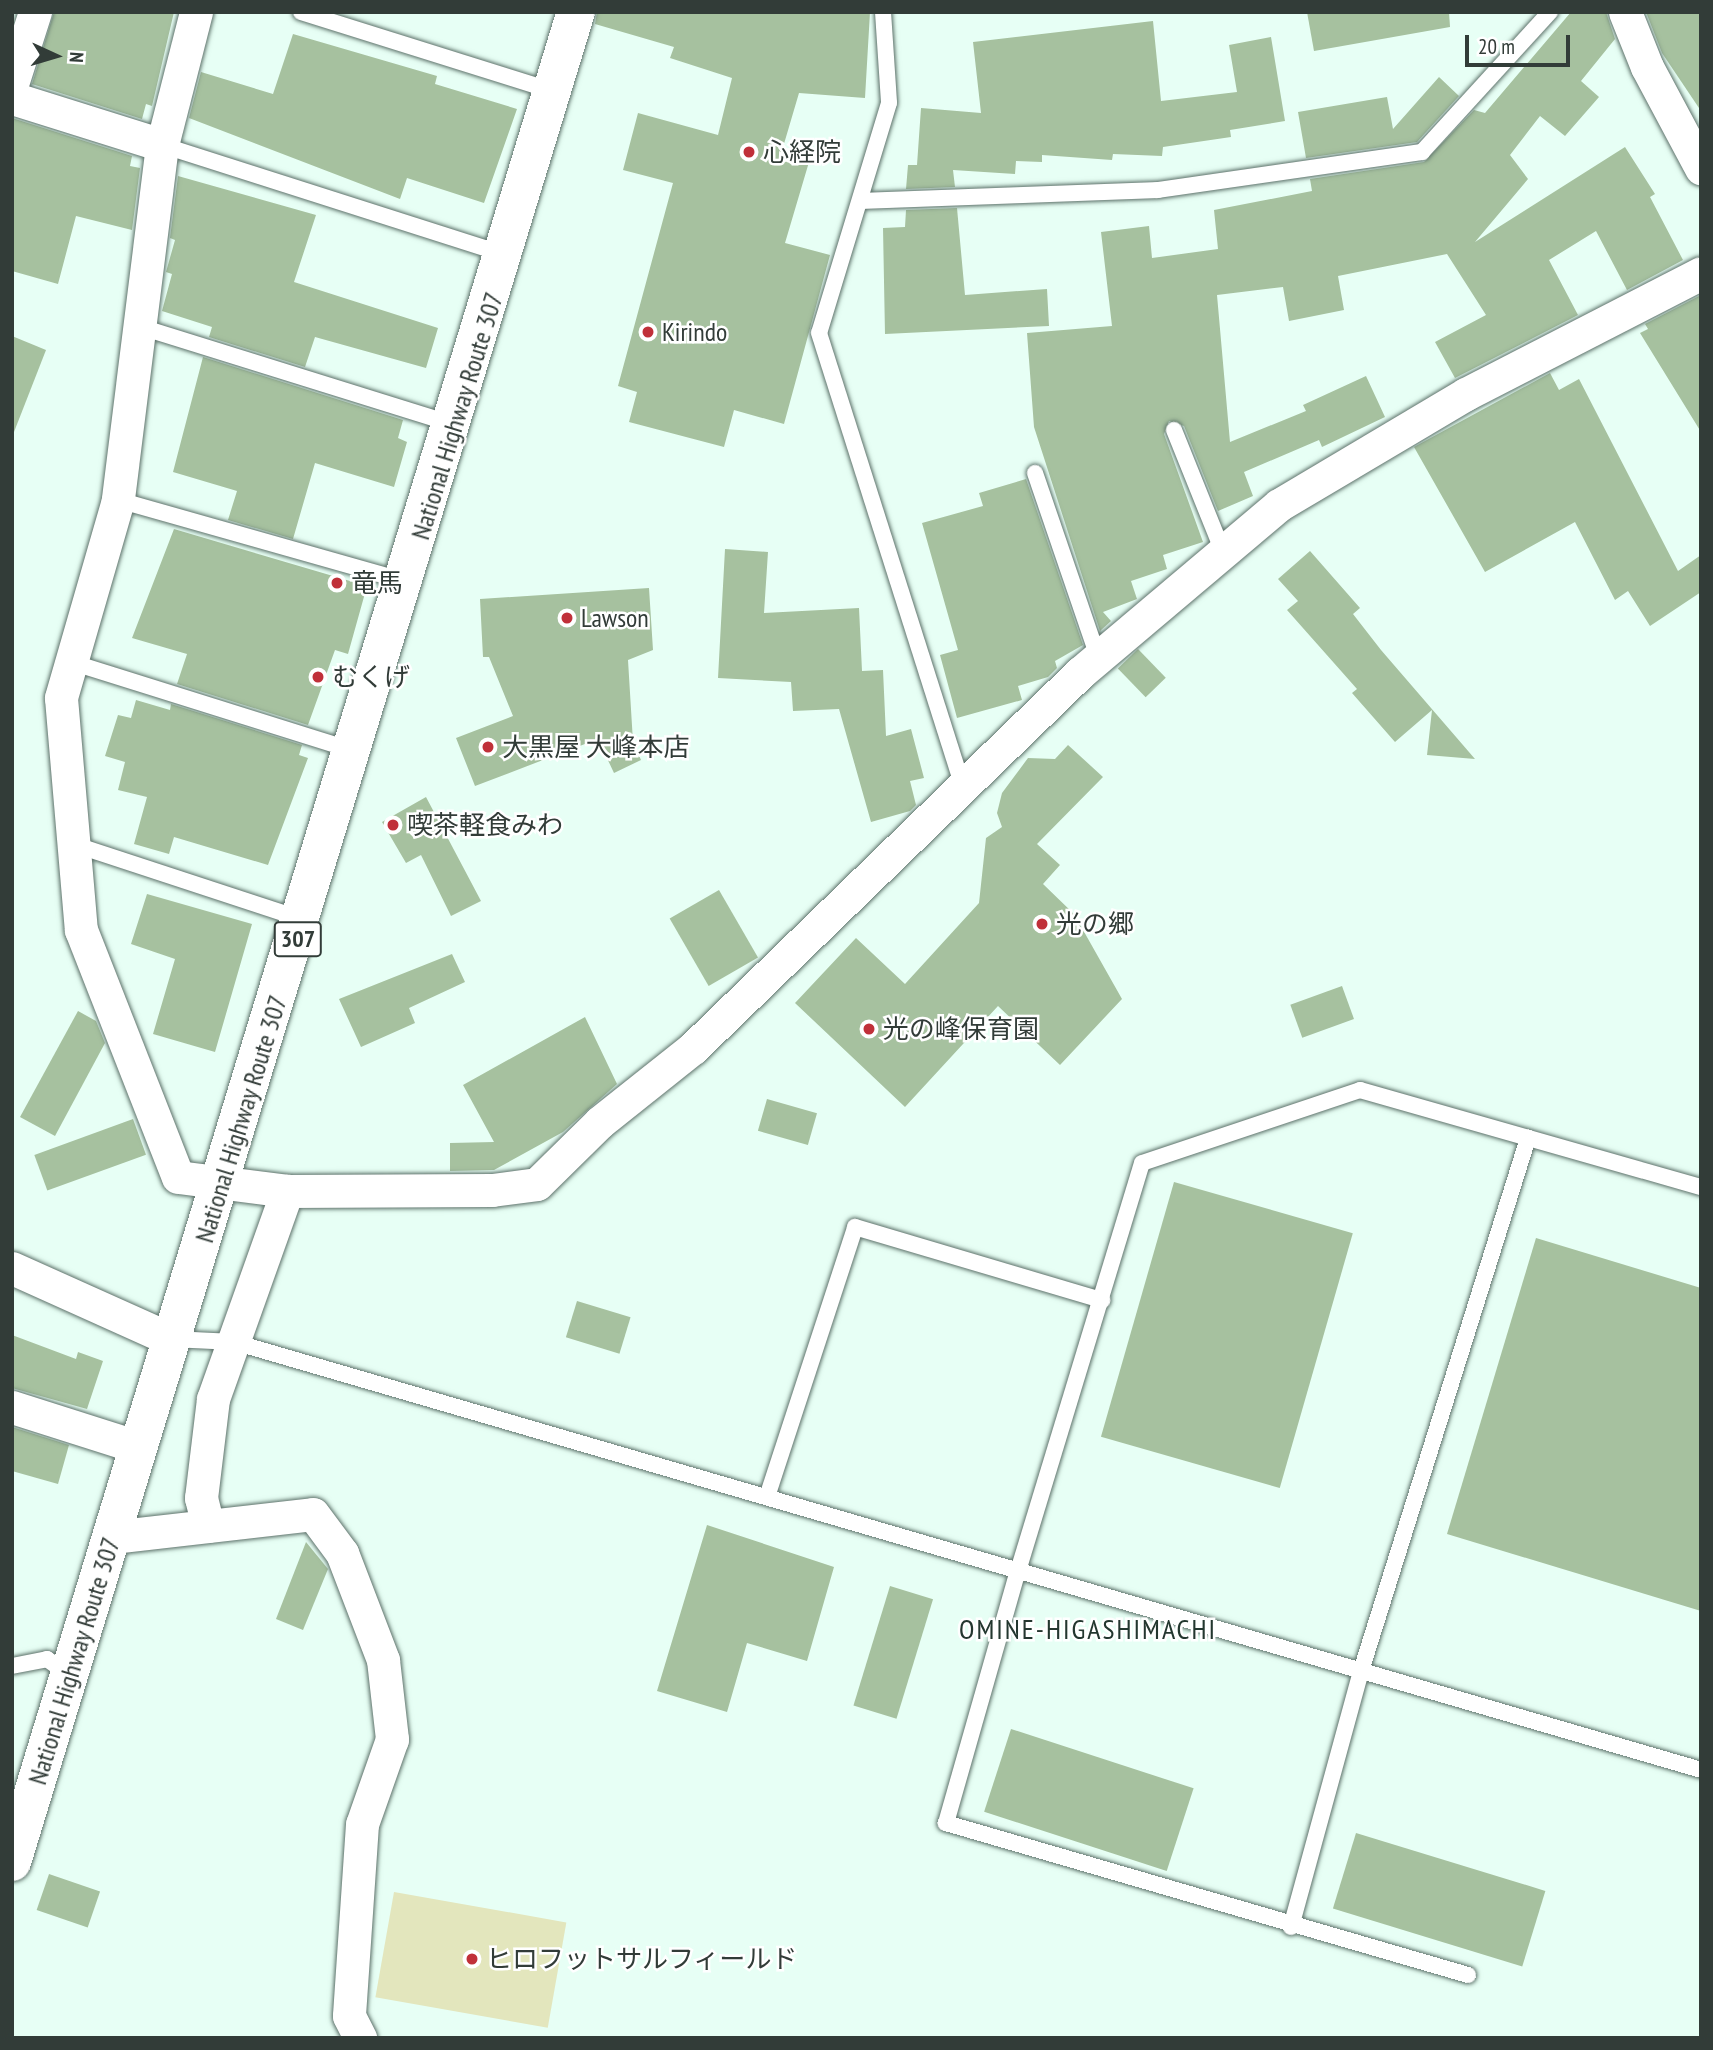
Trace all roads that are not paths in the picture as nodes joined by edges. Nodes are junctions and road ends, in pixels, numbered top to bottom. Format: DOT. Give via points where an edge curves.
graph roads {
  1 [pos="36,12"];
  2 [pos="196,12"];
  3 [pos="301,12"];
  4 [pos="576,12"];
  5 [pos="883,12"];
  6 [pos="1550,12"];
  7 [pos="1625,12"];
  8 [pos="12,84"];
  9 [pos="555,92"];
  10 [pos="12,98"];
  11 [pos="162,145"];
  12 [pos="1701,168"];
  13 [pos="861,201"];
  14 [pos="506,255"];
  15 [pos="1701,273"];
  16 [pos="141,327"];
  17 [pos="454,425"];
  18 [pos="1174,430"];
  19 [pos="1035,473"];
  20 [pos="118,500"];
  21 [pos="1223,552"];
  22 [pos="406,582"];
  23 [pos="1098,657"];
  24 [pos="71,662"];
  25 [pos="355,751"];
  26 [pos="962,783"];
  27 [pos="73,844"];
  28 [pos="303,919"];
  29 [pos="1528,1138"];
  30 [pos="223,1184"];
  31 [pos="1701,1187"];
  32 [pos="288,1191"];
  33 [pos="12,1268"];
  34 [pos="1102,1300"];
  35 [pos="170,1339"];
  36 [pos="234,1342"];
  37 [pos="12,1407"];
  38 [pos="138,1447"];
  39 [pos="767,1497"];
  40 [pos="208,1526"];
  41 [pos="112,1537"];
  42 [pos="1018,1571"];
  43 [pos="12,1666"];
  44 [pos="1361,1671"];
  45 [pos="71,1676"];
  46 [pos="1701,1770"];
  47 [pos="12,1862"];
  48 [pos="1291,1927"];
  49 [pos="1468,1975"];
  50 [pos="360,2038"];
  1 -- 8 [label="street"];
  2 -- 11 [label="street"];
  3 -- 9 [label="lane"];
  4 -- 9 [label="highway, National Highway Route 307 / 307"];
  5 -- 13 [label="lane" via="889,103"];
  6 -- 13 [label="lane" via="1422,152 1158,190"];
  7 -- 12 [label="street" via="1647,67"];
  9 -- 14 [label="highway, National Highway Route 307 / 307"];
  10 -- 11 [label="street"];
  11 -- 14 [label="lane"];
  11 -- 16 [label="street"];
  13 -- 26 [label="lane" via="819,333"];
  14 -- 17 [label="highway, National Highway Route 307 / 307"];
  15 -- 21 [label="street" via="1466,394 1279,505"];
  16 -- 17 [label="lane"];
  16 -- 20 [label="street"];
  17 -- 22 [label="highway, National Highway Route 307 / 307"];
  18 -- 21 [label="lane"];
  19 -- 23 [label="lane"];
  20 -- 22 [label="lane"];
  20 -- 24 [label="street"];
  21 -- 23 [label="street"];
  22 -- 25 [label="highway, National Highway Route 307 / 307"];
  23 -- 26 [label="street"];
  24 -- 25 [label="lane"];
  24 -- 27 [label="street" via="61,698"];
  25 -- 28 [label="highway, National Highway Route 307 / 307"];
  26 -- 32 [label="street" via="693,1048 600,1122 537,1184 492,1190"];
  27 -- 28 [label="lane"];
  27 -- 30 [label="street" via="80,930 178,1177"];
  28 -- 30 [label="highway, National Highway Route 307 / 307"];
  29 -- 31 [label="lane"];
  29 -- 34 [label="lane" via="1360,1090 1142,1163"];
  29 -- 44 [label="lane"];
  30 -- 32 [label="street"];
  30 -- 35 [label="highway, National Highway Route 307 / 307"];
  32 -- 36 [label="street"];
  33 -- 35 [label="street"];
  34 -- 39 [label="lane" via="855,1227"];
  34 -- 42 [label="lane"];
  35 -- 36 [label="lane"];
  35 -- 38 [label="highway, National Highway Route 307 / 307"];
  36 -- 39 [label="lane"];
  36 -- 40 [label="street" via="213,1399 201,1498"];
  37 -- 38 [label="street"];
  38 -- 41 [label="highway, National Highway Route 307 / 307"];
  39 -- 42 [label="lane"];
  40 -- 41 [label="street"];
  40 -- 50 [label="street" via="313,1514 342,1553 383,1660 392,1739 362,1824 349,2016"];
  41 -- 45 [label="highway, National Highway Route 307 / 307"];
  42 -- 44 [label="lane"];
  42 -- 48 [label="lane" via="946,1824"];
  43 -- 45 [label="lane" via="47,1659"];
  44 -- 46 [label="lane"];
  44 -- 48 [label="lane"];
  45 -- 47 [label="highway, National Highway Route 307 / 307"];
  48 -- 49 [label="lane"];
}
